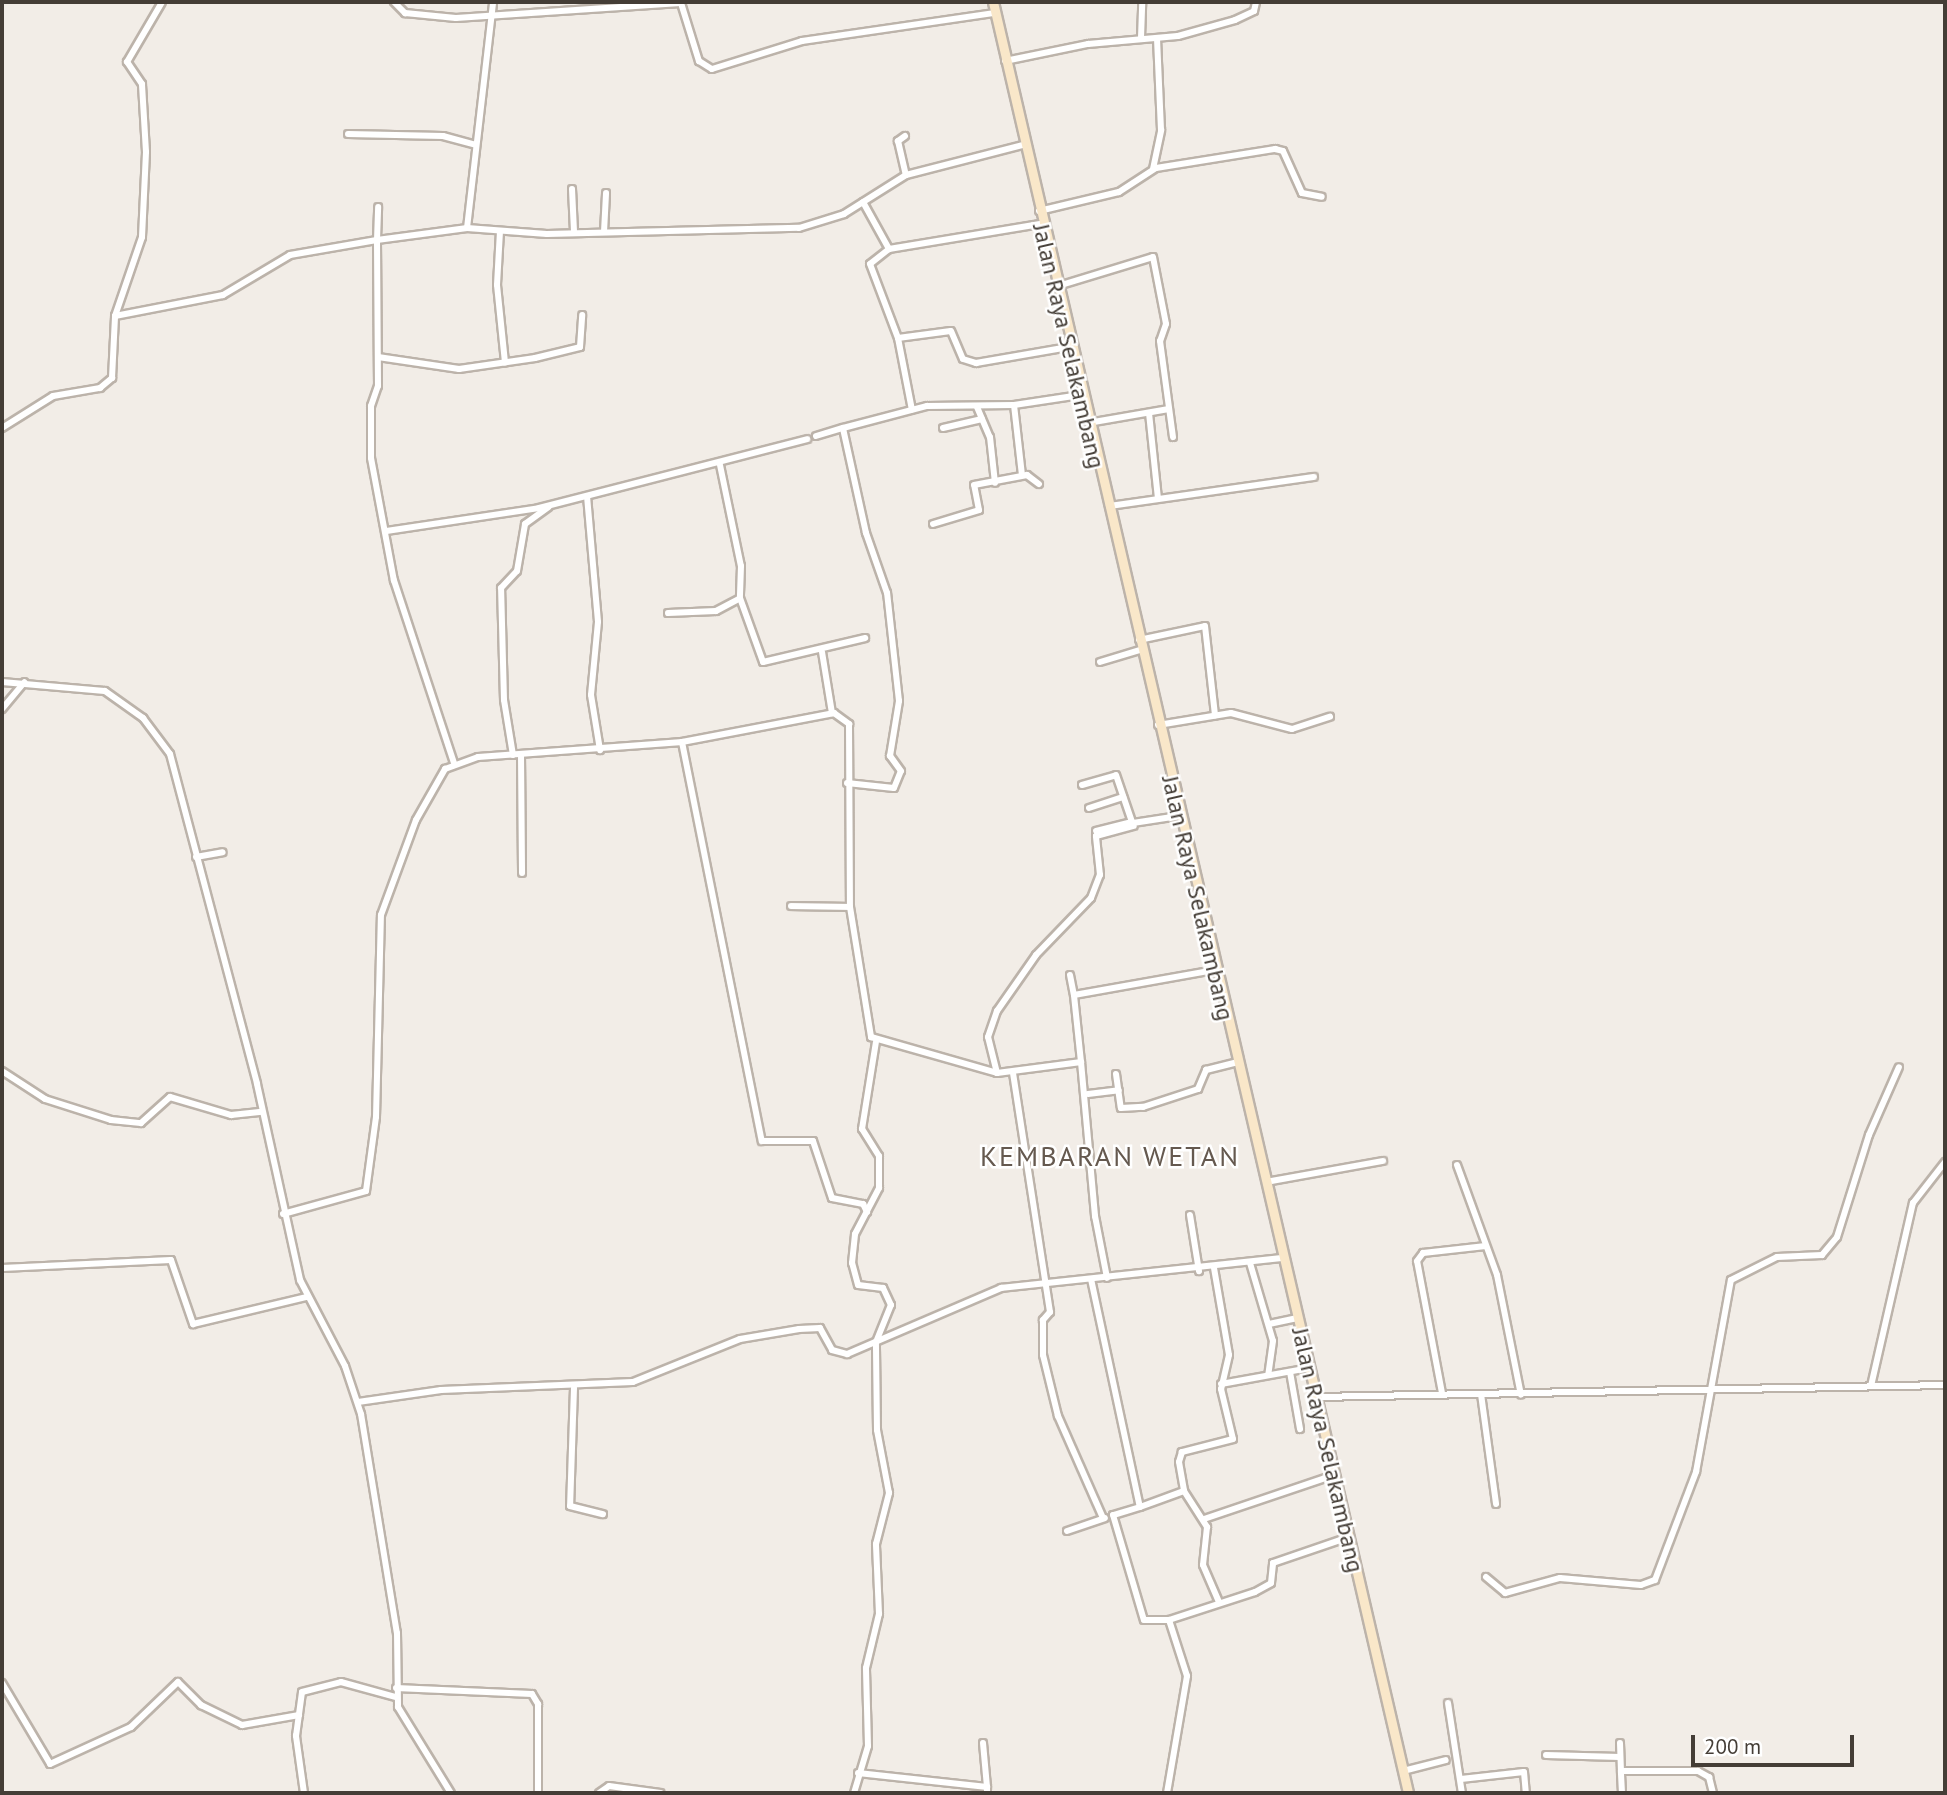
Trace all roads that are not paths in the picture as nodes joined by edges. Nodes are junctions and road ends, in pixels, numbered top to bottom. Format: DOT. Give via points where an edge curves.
graph roads {
  1 [pos="162,2"];
  2 [pos="394,2"];
  3 [pos="493,2"];
  4 [pos="681,2"];
  5 [pos="993,2"];
  6 [pos="1142,2"];
  7 [pos="1256,2"];
  8 [pos="995,13"];
  9 [pos="492,16"];
  10 [pos="1141,38"];
  11 [pos="1157,40"];
  12 [pos="1005,61"];
  13 [pos="348,134"];
  14 [pos="905,136"];
  15 [pos="477,145"];
  16 [pos="1023,145"];
  17 [pos="1153,169"];
  18 [pos="906,175"];
  19 [pos="572,189"];
  20 [pos="606,193"];
  21 [pos="1322,197"];
  22 [pos="863,202"];
  23 [pos="379,207"];
  24 [pos="1038,212"];
  25 [pos="1040,224"];
  26 [pos="467,228"];
  27 [pos="500,231"];
  28 [pos="574,232"];
  29 [pos="604,232"];
  30 [pos="377,240"];
  31 [pos="888,249"];
  32 [pos="1055,286"];
  33 [pos="582,315"];
  34 [pos="115,316"];
  35 [pos="898,338"];
  36 [pos="1069,347"];
  37 [pos="378,357"];
  38 [pos="505,363"];
  39 [pos="1080,395"];
  40 [pos="1014,405"];
  41 [pos="977,407"];
  42 [pos="1169,409"];
  43 [pos="912,410"];
  44 [pos="1149,413"];
  45 [pos="982,419"];
  46 [pos="1086,423"];
  47 [pos="2,428"];
  48 [pos="843,428"];
  49 [pos="943,428"];
  50 [pos="816,436"];
  51 [pos="1173,437"];
  52 [pos="807,439"];
  53 [pos="720,465"];
  54 [pos="1022,475"];
  55 [pos="1314,477"];
  56 [pos="995,483"];
  57 [pos="1039,484"];
  58 [pos="587,496"];
  59 [pos="1158,499"];
  60 [pos="550,506"];
  61 [pos="1107,506"];
  62 [pos="933,524"];
  63 [pos="386,531"];
  64 [pos="741,600"];
  65 [pos="668,613"];
  66 [pos="865,638"];
  67 [pos="1139,645"];
  68 [pos="822,652"];
  69 [pos="1100,662"];
  70 [pos="2,682"];
  71 [pos="25,682"];
  72 [pos="2,709"];
  73 [pos="832,713"];
  74 [pos="1215,715"];
  75 [pos="1330,717"];
  76 [pos="1158,725"];
  77 [pos="682,742"];
  78 [pos="600,750"];
  79 [pos="517,755"];
  80 [pos="454,763"];
  81 [pos="846,783"];
  82 [pos="1082,785"];
  83 [pos="1123,797"];
  84 [pos="1089,808"];
  85 [pos="1178,816"];
  86 [pos="1133,824"];
  87 [pos="1096,831"];
  88 [pos="223,852"];
  89 [pos="196,857"];
  90 [pos="522,873"];
  91 [pos="791,906"];
  92 [pos="850,907"];
  93 [pos="1213,970"];
  94 [pos="1070,975"];
  95 [pos="1074,995"];
  96 [pos="876,1042"];
  97 [pos="1081,1062"];
  98 [pos="1237,1062"];
  99 [pos="1899,1067"];
  100 [pos="2,1071"];
  101 [pos="997,1073"];
  102 [pos="1013,1073"];
  103 [pos="1116,1074"];
  104 [pos="1119,1090"];
  105 [pos="1088,1094"];
  106 [pos="262,1112"];
  107 [pos="1383,1161"];
  108 [pos="1945,1162"];
  109 [pos="1457,1165"];
  110 [pos="1266,1182"];
  111 [pos="867,1212"];
  112 [pos="283,1214"];
  113 [pos="1190,1215"];
  114 [pos="1486,1246"];
  115 [pos="1283,1258"];
  116 [pos="1250,1264"];
  117 [pos="2,1268"];
  118 [pos="1214,1268"];
  119 [pos="1199,1270"];
  120 [pos="1107,1278"];
  121 [pos="1043,1279"];
  122 [pos="1091,1279"];
  123 [pos="306,1297"];
  124 [pos="1297,1318"];
  125 [pos="1269,1324"];
  126 [pos="876,1342"];
  127 [pos="1309,1368"];
  128 [pos="1290,1372"];
  129 [pos="1268,1376"];
  130 [pos="1221,1384"];
  131 [pos="1945,1385"];
  132 [pos="1871,1386"];
  133 [pos="574,1388"];
  134 [pos="1442,1393"];
  135 [pos="1481,1394"];
  136 [pos="1711,1394"];
  137 [pos="1521,1395"];
  138 [pos="1316,1397"];
  139 [pos="358,1402"];
  140 [pos="1300,1429"];
  141 [pos="1334,1475"];
  142 [pos="1184,1491"];
  143 [pos="1496,1504"];
  144 [pos="1140,1507"];
  145 [pos="603,1514"];
  146 [pos="1113,1515"];
  147 [pos="1103,1518"];
  148 [pos="1204,1519"];
  149 [pos="1067,1531"];
  150 [pos="1349,1537"];
  151 [pos="1486,1577"];
  152 [pos="1219,1602"];
  153 [pos="1169,1619"];
  154 [pos="2,1683"];
  155 [pos="396,1688"];
  156 [pos="396,1697"];
  157 [pos="1448,1703"];
  158 [pos="299,1715"];
  159 [pos="983,1743"];
  160 [pos="1620,1743"];
  161 [pos="1546,1755"];
  162 [pos="1620,1757"];
  163 [pos="1446,1760"];
  164 [pos="1403,1771"];
  165 [pos="1621,1771"];
  166 [pos="858,1773"];
  167 [pos="1461,1779"];
  168 [pos="987,1790"];
  169 [pos="304,1793"];
  170 [pos="451,1793"];
  171 [pos="538,1793"];
  172 [pos="599,1793"];
  173 [pos="661,1793"];
  174 [pos="854,1793"];
  175 [pos="1167,1793"];
  176 [pos="1408,1793"];
  177 [pos="1462,1793"];
  178 [pos="1526,1793"];
  179 [pos="1622,1793"];
  180 [pos="1713,1793"];
  1 -- 34 [label="street" via="127,62 142,84 146,152 142,237"];
  2 -- 9 [label="street" via="399,10 424,17"];
  3 -- 9 [label="street"];
  4 -- 8 [label="street" via="699,61 712,69 802,41"];
  4 -- 9 [label="street"];
  5 -- 8 [label="main road, Jalan Raya Selakambang"];
  6 -- 10 [label="street"];
  7 -- 11 [label="street" via="1254,11 1235,20"];
  8 -- 12 [label="main road, Jalan Raya Selakambang"];
  9 -- 15 [label="street"];
  10 -- 11 [label="street"];
  10 -- 12 [label="street"];
  11 -- 17 [label="street" via="1161,130"];
  12 -- 16 [label="main road, Jalan Raya Selakambang"];
  13 -- 15 [label="street" via="443,136"];
  14 -- 18 [label="street" via="898,141"];
  15 -- 26 [label="street"];
  16 -- 18 [label="street"];
  16 -- 24 [label="main road, Jalan Raya Selakambang"];
  17 -- 21 [label="street" via="1280,149 1302,193"];
  17 -- 24 [label="street" via="1119,192"];
  18 -- 22 [label="street"];
  19 -- 28 [label="street"];
  20 -- 29 [label="street"];
  22 -- 29 [label="street" via="799,228"];
  22 -- 31 [label="street"];
  23 -- 30 [label="street"];
  24 -- 25 [label="main road, Jalan Raya Selakambang"];
  25 -- 31 [label="street"];
  25 -- 32 [label="main road, Jalan Raya Selakambang"];
  26 -- 27 [label="street"];
  26 -- 30 [label="street"];
  27 -- 28 [label="street"];
  27 -- 38 [label="street" via="496,285"];
  28 -- 29 [label="street"];
  30 -- 34 [label="street" via="290,255 223,295"];
  30 -- 37 [label="street"];
  31 -- 35 [label="street" via="870,264"];
  32 -- 36 [label="main road, Jalan Raya Selakambang"];
  32 -- 42 [label="street" via="1153,257 1166,324 1160,341"];
  33 -- 38 [label="street" via="580,347"];
  34 -- 47 [label="street" via="112,378 106,385 53,396"];
  35 -- 36 [label="street" via="951,331 963,359 976,363"];
  35 -- 43 [label="street"];
  36 -- 39 [label="main road, Jalan Raya Selakambang"];
  37 -- 38 [label="street" via="455,369"];
  37 -- 63 [label="street" via="370,443"];
  39 -- 40 [label="street"];
  39 -- 46 [label="main road, Jalan Raya Selakambang"];
  40 -- 41 [label="street"];
  40 -- 54 [label="street"];
  41 -- 43 [label="street"];
  41 -- 45 [label="street"];
  42 -- 44 [label="street"];
  42 -- 51 [label="street"];
  43 -- 48 [label="street"];
  44 -- 46 [label="street"];
  44 -- 59 [label="street"];
  45 -- 49 [label="street"];
  45 -- 56 [label="street"];
  46 -- 61 [label="main road, Jalan Raya Selakambang"];
  48 -- 50 [label="street"];
  48 -- 81 [label="street" via="866,533 887,593 900,701 890,755 901,771 894,788"];
  52 -- 53 [label="street"];
  53 -- 58 [label="street"];
  53 -- 64 [label="street" via="741,566"];
  54 -- 56 [label="street"];
  54 -- 57 [label="street"];
  55 -- 59 [label="street"];
  56 -- 62 [label="street" via="973,486 979,511"];
  58 -- 60 [label="street"];
  58 -- 78 [label="street" via="598,622 591,695"];
  59 -- 61 [label="street"];
  60 -- 63 [label="street"];
  60 -- 79 [label="street" via="526,524 517,571 501,588 504,699"];
  61 -- 67 [label="main road, Jalan Raya Selakambang"];
  63 -- 80 [label="street" via="394,581"];
  64 -- 65 [label="street" via="716,611"];
  64 -- 68 [label="street" via="762,662"];
  66 -- 68 [label="street"];
  67 -- 69 [label="street"];
  67 -- 74 [label="street" via="1205,622"];
  67 -- 76 [label="main road, Jalan Raya Selakambang"];
  68 -- 73 [label="street"];
  70 -- 71 [label="street"];
  71 -- 72 [label="street"];
  71 -- 89 [label="street" via="104,691 151,727 173,759"];
  73 -- 77 [label="street"];
  73 -- 81 [label="street" via="849,724"];
  74 -- 75 [label="street" via="1292,729"];
  74 -- 76 [label="street"];
  76 -- 85 [label="main road, Jalan Raya Selakambang"];
  77 -- 78 [label="street"];
  77 -- 111 [label="street" via="762,1142 813,1141 832,1198 863,1205"];
  78 -- 79 [label="street"];
  79 -- 80 [label="street"];
  79 -- 90 [label="street"];
  80 -- 112 [label="street" via="425,799 382,915 376,1117 366,1191"];
  81 -- 92 [label="street"];
  82 -- 83 [label="street" via="1115,775"];
  83 -- 84 [label="street"];
  83 -- 86 [label="street"];
  85 -- 86 [label="street"];
  85 -- 93 [label="main road, Jalan Raya Selakambang"];
  86 -- 87 [label="street"];
  86 -- 101 [label="street" via="1096,836 1100,875 1091,898 1036,955 997,1011 988,1037"];
  88 -- 89 [label="street"];
  89 -- 106 [label="street"];
  91 -- 92 [label="street"];
  92 -- 96 [label="street"];
  93 -- 95 [label="street"];
  93 -- 98 [label="main road, Jalan Raya Selakambang"];
  94 -- 95 [label="street"];
  95 -- 97 [label="street"];
  96 -- 101 [label="street" via="932,1051"];
  96 -- 111 [label="street" via="862,1129 879,1156 880,1188"];
  97 -- 102 [label="street"];
  97 -- 105 [label="street"];
  98 -- 104 [label="street" via="1206,1070 1200,1088 1165,1102 1121,1108"];
  98 -- 110 [label="main road, Jalan Raya Selakambang"];
  99 -- 136 [label="street" via="1830,1246 1811,1258 1777,1257 1731,1280"];
  100 -- 106 [label="street" via="60,1106 111,1120 141,1123 170,1097 231,1115"];
  101 -- 102 [label="street"];
  102 -- 121 [label="street"];
  103 -- 104 [label="street"];
  104 -- 105 [label="street"];
  105 -- 120 [label="street" via="1090,1170"];
  106 -- 112 [label="street"];
  107 -- 110 [label="street"];
  108 -- 132 [label="street" via="1913,1203"];
  109 -- 114 [label="street"];
  110 -- 115 [label="main road, Jalan Raya Selakambang"];
  111 -- 126 [label="street" via="855,1234 852,1274 858,1285 883,1287 888,1294 889,1317"];
  112 -- 123 [label="street"];
  113 -- 119 [label="street"];
  114 -- 134 [label="street" via="1423,1254 1418,1261"];
  114 -- 137 [label="street" via="1507,1309"];
  115 -- 116 [label="street"];
  115 -- 124 [label="main road, Jalan Raya Selakambang"];
  116 -- 118 [label="street"];
  116 -- 125 [label="street"];
  117 -- 123 [label="street" via="171,1260 193,1324"];
  118 -- 119 [label="street"];
  118 -- 130 [label="street" via="1229,1354"];
  119 -- 120 [label="street"];
  120 -- 122 [label="street"];
  121 -- 122 [label="street"];
  121 -- 126 [label="street" via="966,1299"];
  121 -- 147 [label="street" via="1050,1312 1042,1321 1042,1348 1050,1384"];
  122 -- 144 [label="street"];
  123 -- 139 [label="street"];
  124 -- 125 [label="street"];
  124 -- 127 [label="main road, Jalan Raya Selakambang"];
  125 -- 129 [label="street"];
  126 -- 133 [label="street" via="838,1353 820,1328 799,1329 740,1339 633,1382"];
  126 -- 166 [label="street" via="876,1419 889,1493 877,1535 879,1614 866,1668 868,1746"];
  127 -- 128 [label="street"];
  127 -- 138 [label="main road, Jalan Raya Selakambang"];
  128 -- 129 [label="street"];
  128 -- 140 [label="street"];
  129 -- 130 [label="street"];
  130 -- 142 [label="street" via="1233,1441 1180,1454"];
  131 -- 132 [label="street"];
  132 -- 136 [label="street"];
  133 -- 139 [label="street" via="441,1390"];
  133 -- 145 [label="street" via="570,1506"];
  134 -- 135 [label="street"];
  134 -- 138 [label="street"];
  135 -- 137 [label="street"];
  135 -- 143 [label="street"];
  136 -- 137 [label="street"];
  136 -- 151 [label="street" via="1696,1472 1655,1580 1641,1585 1560,1578 1501,1593"];
  138 -- 141 [label="main road, Jalan Raya Selakambang"];
  139 -- 155 [label="street" via="397,1633"];
  141 -- 148 [label="street"];
  141 -- 150 [label="main road, Jalan Raya Selakambang"];
  142 -- 144 [label="street"];
  142 -- 148 [label="street"];
  144 -- 146 [label="street"];
  146 -- 147 [label="street"];
  146 -- 153 [label="street" via="1142,1617"];
  147 -- 149 [label="street"];
  148 -- 152 [label="street" via="1203,1565"];
  150 -- 152 [label="street" via="1273,1563 1271,1583"];
  150 -- 164 [label="main road, Jalan Raya Selakambang"];
  152 -- 153 [label="street"];
  153 -- 175 [label="street" via="1187,1676"];
  154 -- 158 [label="street" via="50,1764 120,1734 178,1682 201,1705 242,1725"];
  155 -- 156 [label="street"];
  155 -- 171 [label="street" via="532,1694 538,1704"];
  156 -- 158 [label="street" via="362,1684 315,1684 302,1692"];
  156 -- 170 [label="street"];
  157 -- 167 [label="street"];
  158 -- 169 [label="street"];
  159 -- 168 [label="street"];
  160 -- 162 [label="street"];
  161 -- 162 [label="street"];
  162 -- 165 [label="street"];
  163 -- 164 [label="street"];
  164 -- 176 [label="main road, Jalan Raya Selakambang"];
  165 -- 179 [label="street"];
  165 -- 180 [label="street" via="1698,1771 1709,1777"];
  166 -- 168 [label="street"];
  166 -- 174 [label="street"];
  167 -- 177 [label="street"];
  167 -- 178 [label="street" via="1524,1772"];
  172 -- 173 [label="street" via="609,1786"];
}
